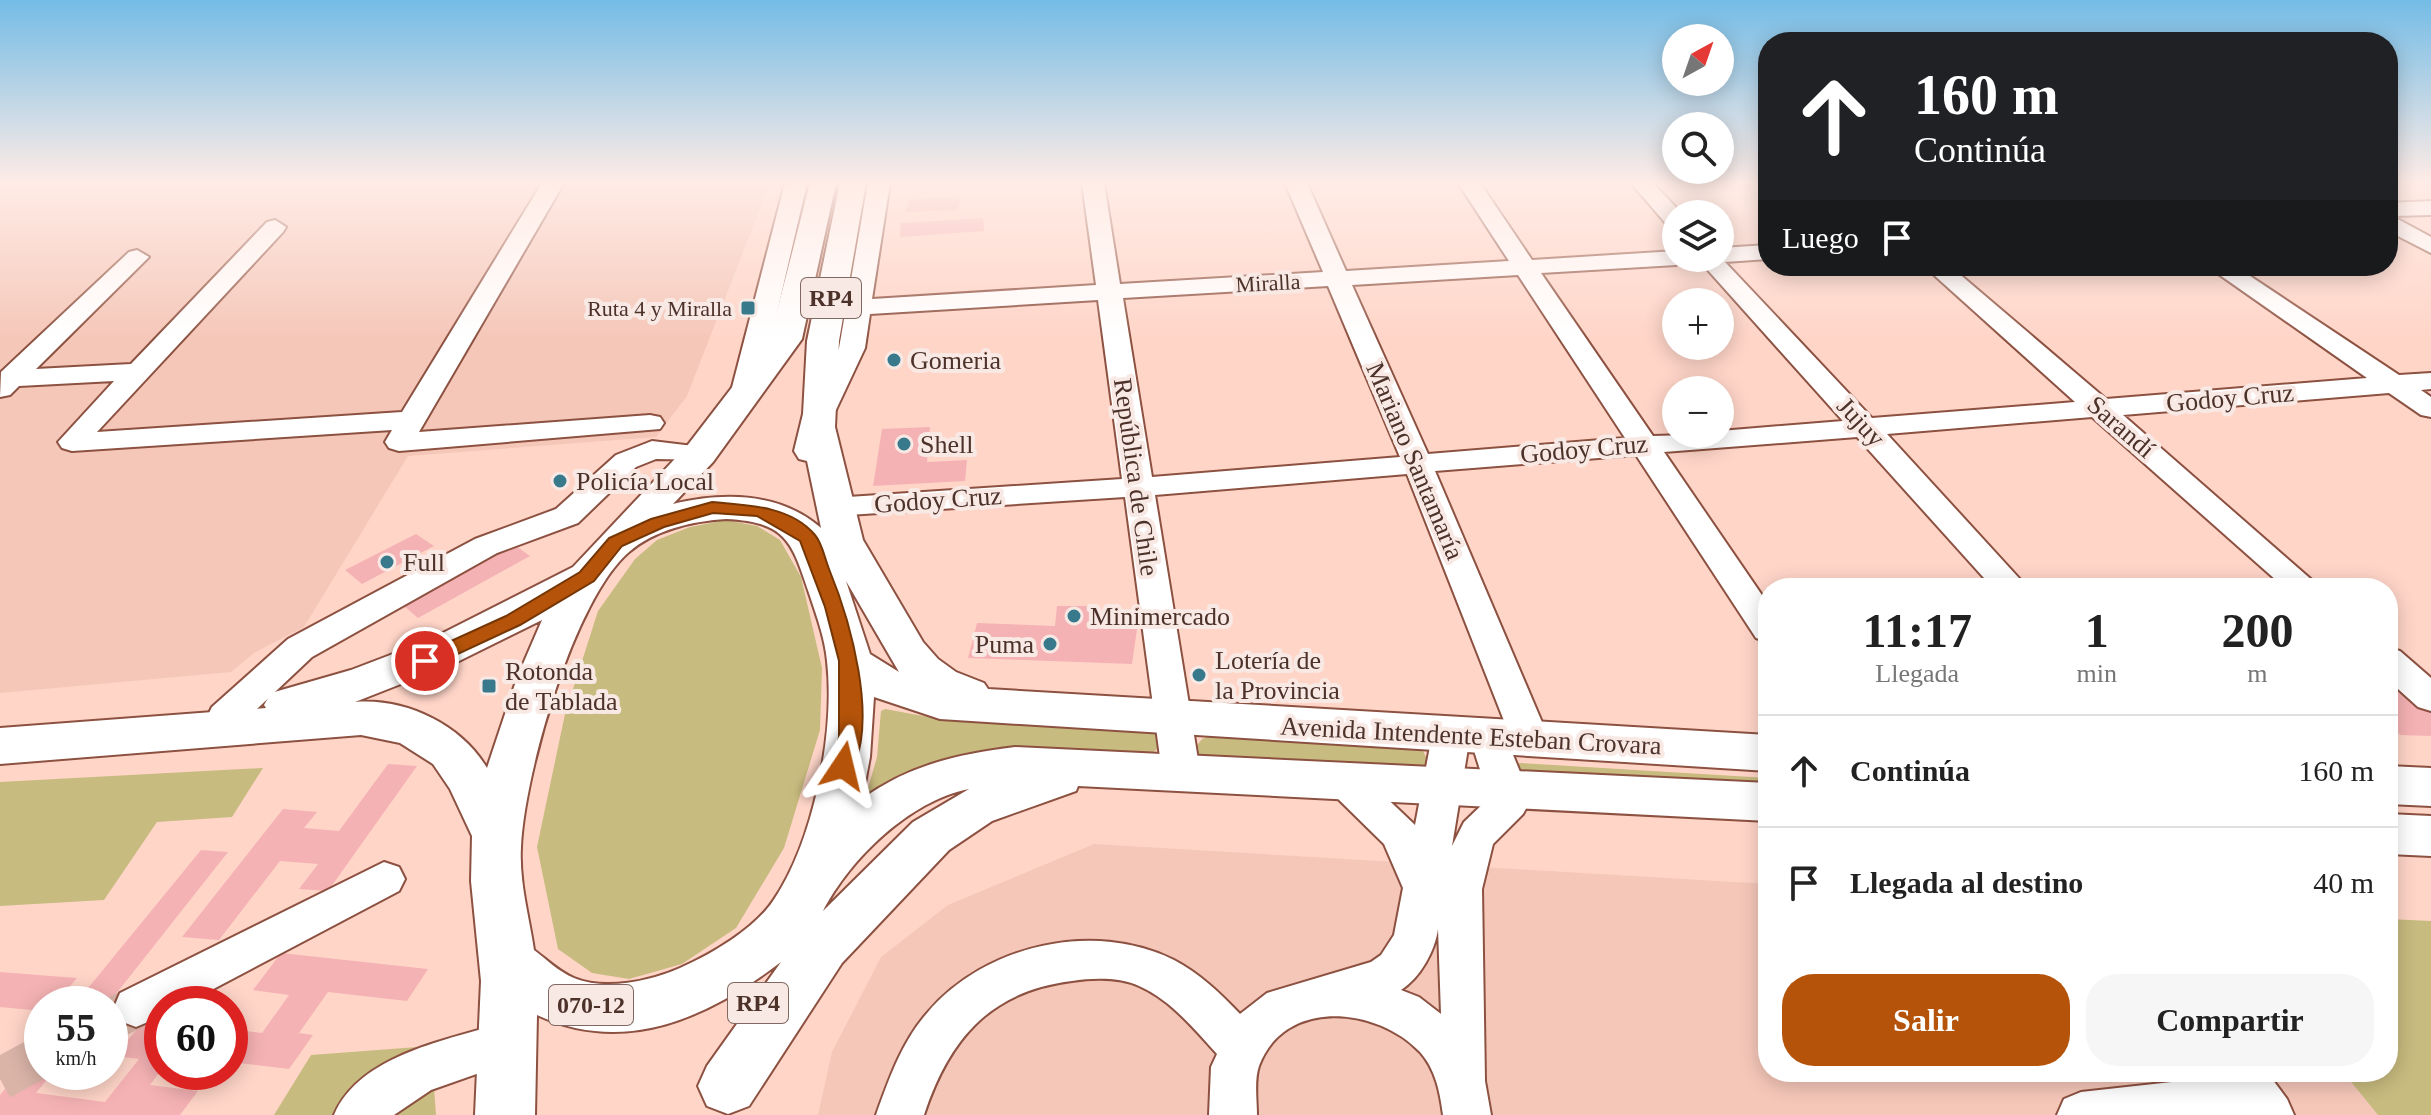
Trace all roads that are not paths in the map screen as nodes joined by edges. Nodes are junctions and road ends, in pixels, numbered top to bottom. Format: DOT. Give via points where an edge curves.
graph roads {
  1 [pos="267,235"];
  2 [pos="522,235"];
  3 [pos="783,235"];
  4 [pos="811,235"];
  5 [pos="843,235"];
  6 [pos="871,235"];
  7 [pos="1101,235"];
  8 [pos="1318,235"];
  9 [pos="1504,235"];
  10 [pos="2411,235"];
  11 [pos="2431,246"];
  12 [pos="1758,253"];
  13 [pos="1734,254"];
  14 [pos="137,257"];
  15 [pos="1662,259"];
  16 [pos="1525,266"];
  17 [pos="1722,272"];
  18 [pos="1947,276"];
  19 [pos="2234,276"];
  20 [pos="1337,279"];
  21 [pos="1110,293"];
  22 [pos="859,307"];
  23 [pos="138,372"];
  24 [pos="2431,381"];
  25 [pos="5,384"];
  26 [pos="2394,384"];
  27 [pos="743,399"];
  28 [pos="2099,408"];
  29 [pos="2431,409"];
  30 [pos="412,420"];
  31 [pos="818,420"];
  32 [pos="650,423"];
  33 [pos="1864,425"];
  34 [pos="1645,443"];
  35 [pos="700,454"];
  36 [pos="1417,463"];
  37 [pos="1137,487"];
  38 [pos="821,522"];
  39 [pos="616,542"];
  40 [pos="587,576"];
  41 [pos="2003,578"];
  42 [pos="2294,578"];
  43 [pos="1758,615"];
  44 [pos="849,661"];
  45 [pos="2398,669"];
  46 [pos="2431,698"];
  47 [pos="1014,708"];
  48 [pos="225,717"];
  49 [pos="1170,717"];
  50 [pos="135,733"];
  51 [pos="1490,738"];
  52 [pos="0,746"];
  53 [pos="1758,752"];
  54 [pos="1093,767"];
  55 [pos="1181,772"];
  56 [pos="1343,780"];
  57 [pos="1445,785"];
  58 [pos="2398,785"];
  59 [pos="2431,787"];
  60 [pos="1508,789"];
  61 [pos="1758,802"];
  62 [pos="2398,834"];
  63 [pos="496,835"];
  64 [pos="2431,836"];
  65 [pos="384,879"];
  66 [pos="1424,888"];
  67 [pos="799,928"];
  68 [pos="508,962"];
  69 [pos="1328,993"];
  70 [pos="136,1007"];
  71 [pos="506,1043"];
  72 [pos="1242,1049"];
  73 [pos="1464,1098"];
  74 [pos="2237,1099"];
  75 [pos="723,1101"];
  76 [pos="358,1115"];
  77 [pos="505,1115"];
  78 [pos="900,1115"];
  79 [pos="1233,1115"];
  80 [pos="2081,1115"];
  1 -- 23 [label="street"];
  2 -- 30 [label="street"];
  3 -- 27 [label="street"];
  4 -- 27 [label="main road, RP4" via="786,339"];
  5 -- 31 [label="main road, RP4" via="823,341"];
  6 -- 22 [label="street"];
  7 -- 21 [label="street, República de Chile"];
  8 -- 20 [label="street, Mariano Santamaría"];
  9 -- 16 [label="street"];
  10 -- 11 [label="street"];
  12 -- 13 [label="street"];
  14 -- 25 [label="street"];
  15 -- 16 [label="street, Miralla"];
  16 -- 20 [label="street, Miralla"];
  16 -- 34 [label="street"];
  17 -- 33 [label="street, Jujuy"];
  18 -- 28 [label="street, Sarandí"];
  19 -- 26 [label="street"];
  20 -- 21 [label="street, Miralla"];
  20 -- 36 [label="street, Mariano Santamaría"];
  21 -- 22 [label="street, Miralla"];
  21 -- 37 [label="street, República de Chile"];
  22 -- 31 [label="street" via="852,348"];
  23 -- 25 [label="street"];
  23 -- 30 [label="street" via="72,442"];
  24 -- 26 [label="street, Godoy Cruz"];
  26 -- 28 [label="street, Godoy Cruz"];
  26 -- 29 [label="street"];
  27 -- 35 [label="main road, RP4"];
  28 -- 33 [label="street, Godoy Cruz"];
  28 -- 42 [label="street, Sarandí"];
  30 -- 32 [label="street" via="399,442"];
  31 -- 38 [label="main road"];
  33 -- 34 [label="street, Godoy Cruz"];
  33 -- 41 [label="street, Jujuy"];
  34 -- 36 [label="street, Godoy Cruz"];
  34 -- 43 [label="street"];
  35 -- 39 [label="main road, RP4"];
  35 -- 48 [label="street" via="652,450 626,461 567,516 486,546 300,648"];
  36 -- 37 [label="street, Godoy Cruz"];
  36 -- 51 [label="street, Mariano Santamaría"];
  37 -- 38 [label="street, Godoy Cruz"];
  37 -- 49 [label="street, República de Chile"];
  38 -- 39 [label="main road" via="735,507 684,513"];
  38 -- 44 [label="main road"];
  38 -- 47 [label="main road" via="848,552 922,670 940,683"];
  39 -- 40 [label="main road, RP4"];
  40 -- 48 [label="main road" via="489,632 405,669 342,691"];
  40 -- 63 [label="main road, RP4" via="537,680"];
  44 -- 47 [label="main road, Avenida Intendente Esteban Crovara" via="874,680 909,695 940,703"];
  44 -- 67 [label="main road" via="850,737"];
  45 -- 46 [label="street"];
  47 -- 49 [label="main road, Avenida Intendente Esteban Crovara"];
  48 -- 50 [label="main road"];
  49 -- 51 [label="main road, Avenida Intendente Esteban Crovara"];
  49 -- 55 [label="street, República de Chile"];
  50 -- 52 [label="main road"];
  50 -- 63 [label="main road" via="361,718 414,727 433,736 460,762"];
  51 -- 53 [label="main road, Avenida Intendente Esteban Crovara"];
  51 -- 57 [label="street"];
  51 -- 60 [label="street, Mariano Santamaría"];
  54 -- 55 [label="main road, Avenida Intendente Esteban Crovara"];
  54 -- 67 [label="main road" via="975,807"];
  54 -- 67 [label="main road, Avenida Intendente Esteban Crovara" via="1015,765 944,776 910,793 868,823"];
  55 -- 56 [label="main road, Avenida Intendente Esteban Crovara"];
  56 -- 57 [label="main road, Avenida Intendente Esteban Crovara"];
  56 -- 66 [label="street" via="1400,834"];
  57 -- 60 [label="main road, Avenida Intendente Esteban Crovara"];
  57 -- 66 [label="street"];
  58 -- 59 [label="main road"];
  60 -- 61 [label="main road, Avenida Intendente Esteban Crovara"];
  60 -- 73 [label="street" via="1509,803 1476,835 1465,858"];
  62 -- 64 [label="main road"];
  63 -- 68 [label="main road, RP4" via="497,900"];
  65 -- 70 [label="street"];
  66 -- 69 [label="street" via="1415,940 1397,969 1381,979"];
  67 -- 68 [label="main road, 070-12" via="685,993 641,1006 566,1001"];
  67 -- 75 [label="main road"];
  68 -- 71 [label="main road, RP4"];
  69 -- 72 [label="street" via="1283,1008 1264,1021"];
  69 -- 73 [label="street" via="1361,994 1394,1004 1423,1023 1446,1049"];
  71 -- 76 [label="street" via="418,1072"];
  71 -- 77 [label="main road, RP4"];
  72 -- 78 [label="street" via="1195,999 1155,972 1106,959 1049,962 1006,976 965,1001 924,1054"];
  72 -- 79 [label="street" via="1232,1079"];
  74 -- 80 [label="street"];
}
